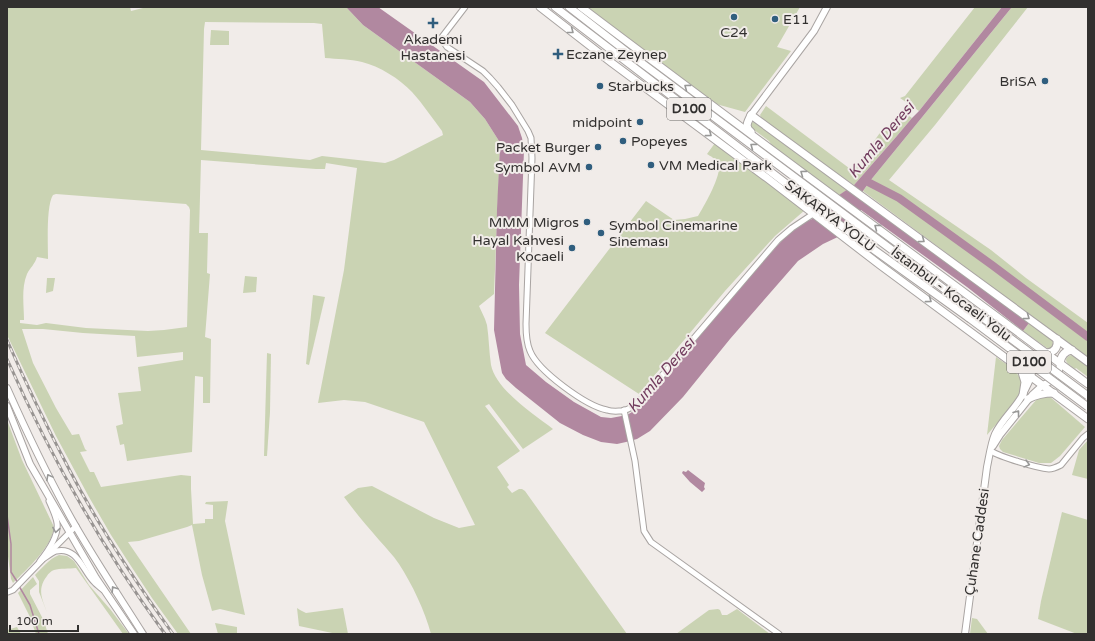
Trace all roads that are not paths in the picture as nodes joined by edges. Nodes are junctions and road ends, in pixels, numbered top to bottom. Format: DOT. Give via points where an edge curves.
graph roads {
  1 [pos="465,7"];
  2 [pos="540,7"];
  3 [pos="555,7"];
  4 [pos="568,7"];
  5 [pos="581,7"];
  6 [pos="827,7"];
  7 [pos="751,115"];
  8 [pos="729,119"];
  9 [pos="770,148"];
  10 [pos="818,214"];
  11 [pos="865,230"];
  12 [pos="844,232"];
  13 [pos="852,234"];
  14 [pos="923,262"];
  15 [pos="910,286"];
  16 [pos="1057,339"];
  17 [pos="1030,341"];
  18 [pos="1072,350"];
  19 [pos="1047,353"];
  20 [pos="1012,362"];
  21 [pos="1088,362"];
  22 [pos="1060,363"];
  23 [pos="1021,369"];
  24 [pos="1031,376"];
  25 [pos="1078,377"];
  26 [pos="1088,384"];
  27 [pos="1043,385"];
  28 [pos="7,388"];
  29 [pos="1054,393"];
  30 [pos="1088,396"];
  31 [pos="1026,397"];
  32 [pos="1063,400"];
  33 [pos="7,406"];
  34 [pos="1088,406"];
  35 [pos="624,412"];
  36 [pos="1088,419"];
  37 [pos="1088,434"];
  38 [pos="991,451"];
  39 [pos="46,493"];
  40 [pos="76,526"];
  41 [pos="69,532"];
  42 [pos="40,561"];
  43 [pos="10,591"];
  44 [pos="105,591"];
  45 [pos="134,634"];
  46 [pos="143,634"];
  47 [pos="779,634"];
  48 [pos="965,634"];
  1 -- 35 [label="street" via="442,40 490,78 512,105 531,138 526,324 530,352 544,369 578,396 606,410"];
  2 -- 10 [label="highway, one-way"];
  3 -- 10 [label="highway, SAKARYA YOLU / D100"];
  11 -- 4 [label="highway, İstanbul - Kocaeli Yolu / D100, one-way"];
  8 -- 5 [label="highway, one-way"];
  6 -- 7 [label="main road" via="814,31"];
  7 -- 8 [label="highway" via="738,121"];
  7 -- 9 [label="highway" via="747,128"];
  7 -- 16 [label="highway, one-way"];
  8 -- 9 [label="highway"];
  14 -- 9 [label="highway, one-way"];
  10 -- 12 [label="highway, SAKARYA YOLU / D100"];
  10 -- 35 [label="street" via="792,228 778,240 647,393"];
  11 -- 14 [label="highway"];
  11 -- 30 [label="highway, İstanbul - Kocaeli Yolu / D100, bridge"];
  12 -- 13 [label="highway, SAKARYA YOLU / D100"];
  12 -- 15 [label="highway"];
  13 -- 15 [label="highway"];
  13 -- 34 [label="highway, SAKARYA YOLU / D100, bridge"];
  14 -- 17 [label="highway"];
  15 -- 20 [label="highway, one-way"];
  16 -- 18 [label="highway"];
  16 -- 19 [label="highway" via="1058,344 1053,352"];
  17 -- 19 [label="highway"];
  17 -- 20 [label="highway" via="1027,356"];
  18 -- 21 [label="highway"];
  18 -- 22 [label="highway" via="1062,355"];
  19 -- 22 [label="highway"];
  19 -- 24 [label="main road" via="1034,360"];
  20 -- 23 [label="highway"];
  22 -- 25 [label="highway"];
  22 -- 27 [label="main road" via="1057,376"];
  23 -- 24 [label="highway"];
  23 -- 31 [label="highway"];
  24 -- 27 [label="highway"];
  24 -- 31 [label="main road"];
  25 -- 26 [label="highway"];
  25 -- 32 [label="highway" via="1068,380 1065,384 1062,389"];
  27 -- 29 [label="highway"];
  27 -- 31 [label="main road"];
  40 -- 28 [label="main road, one-way" via="42,464"];
  29 -- 31 [label="highway"];
  29 -- 32 [label="highway"];
  31 -- 38 [label="main road, Çuhane Caddesi"];
  32 -- 36 [label="highway"];
  33 -- 39 [label="main road" via="30,464"];
  35 -- 47 [label="street" via="647,537"];
  38 -- 37 [label="street, one-way" via="1012,460 1053,468 1061,465"];
  38 -- 48 [label="main road, Çuhane Caddesi"];
  39 -- 41 [label="main road"];
  39 -- 42 [label="street, one-way" via="57,526 52,543"];
  40 -- 41 [label="street"];
  46 -- 40 [label="main road, one-way"];
  41 -- 42 [label="street"];
  41 -- 44 [label="main road"];
  42 -- 43 [label="street"];
  42 -- 44 [label="street" via="56,551 72,553 94,582"];
  44 -- 45 [label="main road"];
}
